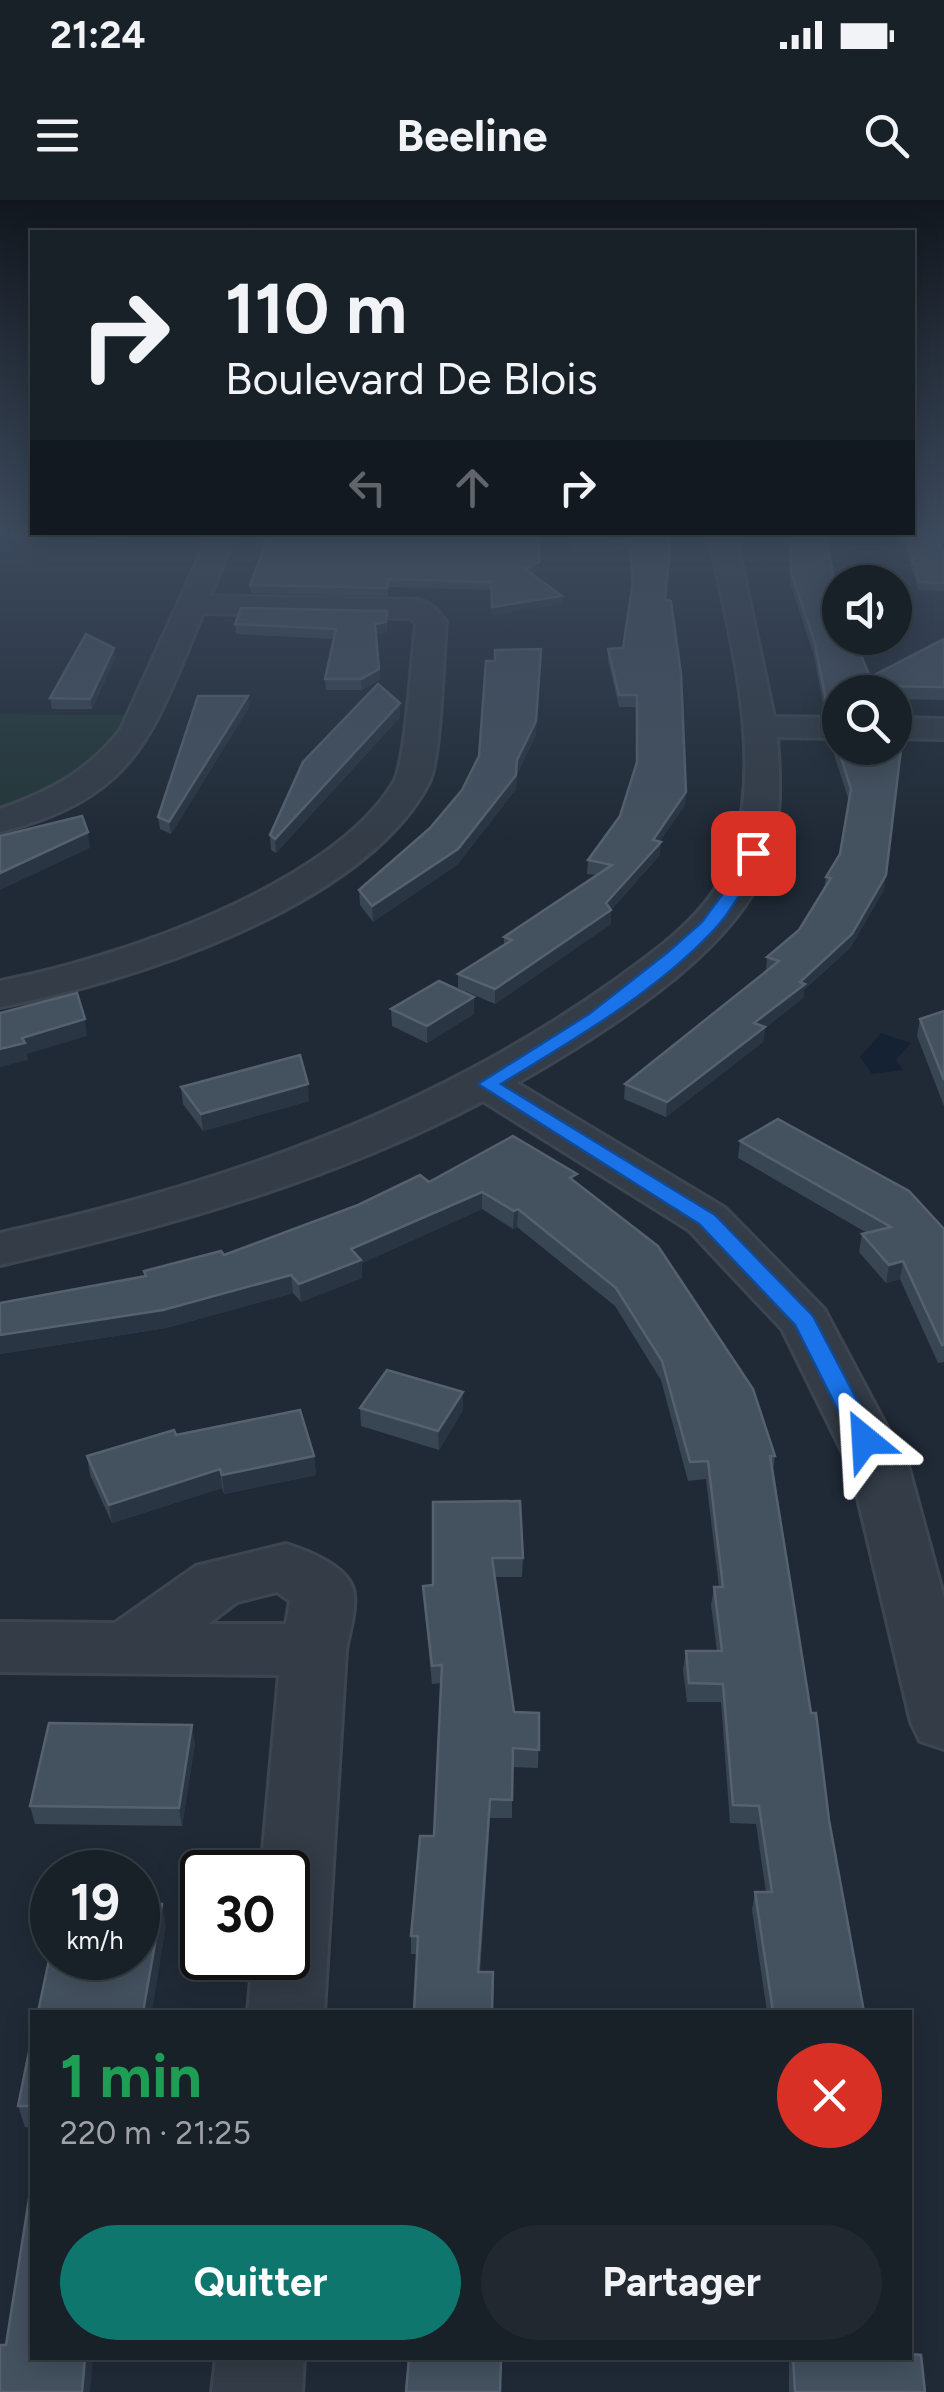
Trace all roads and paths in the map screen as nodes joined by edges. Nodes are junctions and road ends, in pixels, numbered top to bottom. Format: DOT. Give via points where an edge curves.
graph roads {
  1 [pos="179,635"];
  2 [pos="430,635"];
  3 [pos="742,635"];
  4 [pos="759,727"];
  5 [pos="822,728"];
  6 [pos="912,728"];
  7 [pos="944,728"];
  8 [pos="0,821"];
  9 [pos="0,994"];
  10 [pos="488,1084"];
  11 [pos="0,1248"];
  12 [pos="130,1646"];
  13 [pos="0,1648"];
  14 [pos="314,1650"];
  15 [pos="944,1721"];
  16 [pos="286,2010"];
  17 [pos="260,2360"];
  18 [pos="257,2392"];
  1 -- 8 [label="street" via="136,732 115,760 62,799"];
  2 -- 9 [label="street" via="414,777 398,807 350,852 206,930 100,972"];
  3 -- 4 [label="street"];
  4 -- 5 [label="street"];
  4 -- 10 [label="street" via="763,801 753,853 708,926 596,1018"];
  6 -- 7 [label="street"];
  10 -- 11 [label="street" via="288,1172"];
  10 -- 15 [label="street" via="707,1219 805,1321 880,1469"];
  12 -- 13 [label="street"];
  12 -- 14 [label="street"];
  12 -- 14 [label="street" via="218,1583 286,1567 323,1592"];
  14 -- 16 [label="street"];
  17 -- 18 [label="street"];
}
